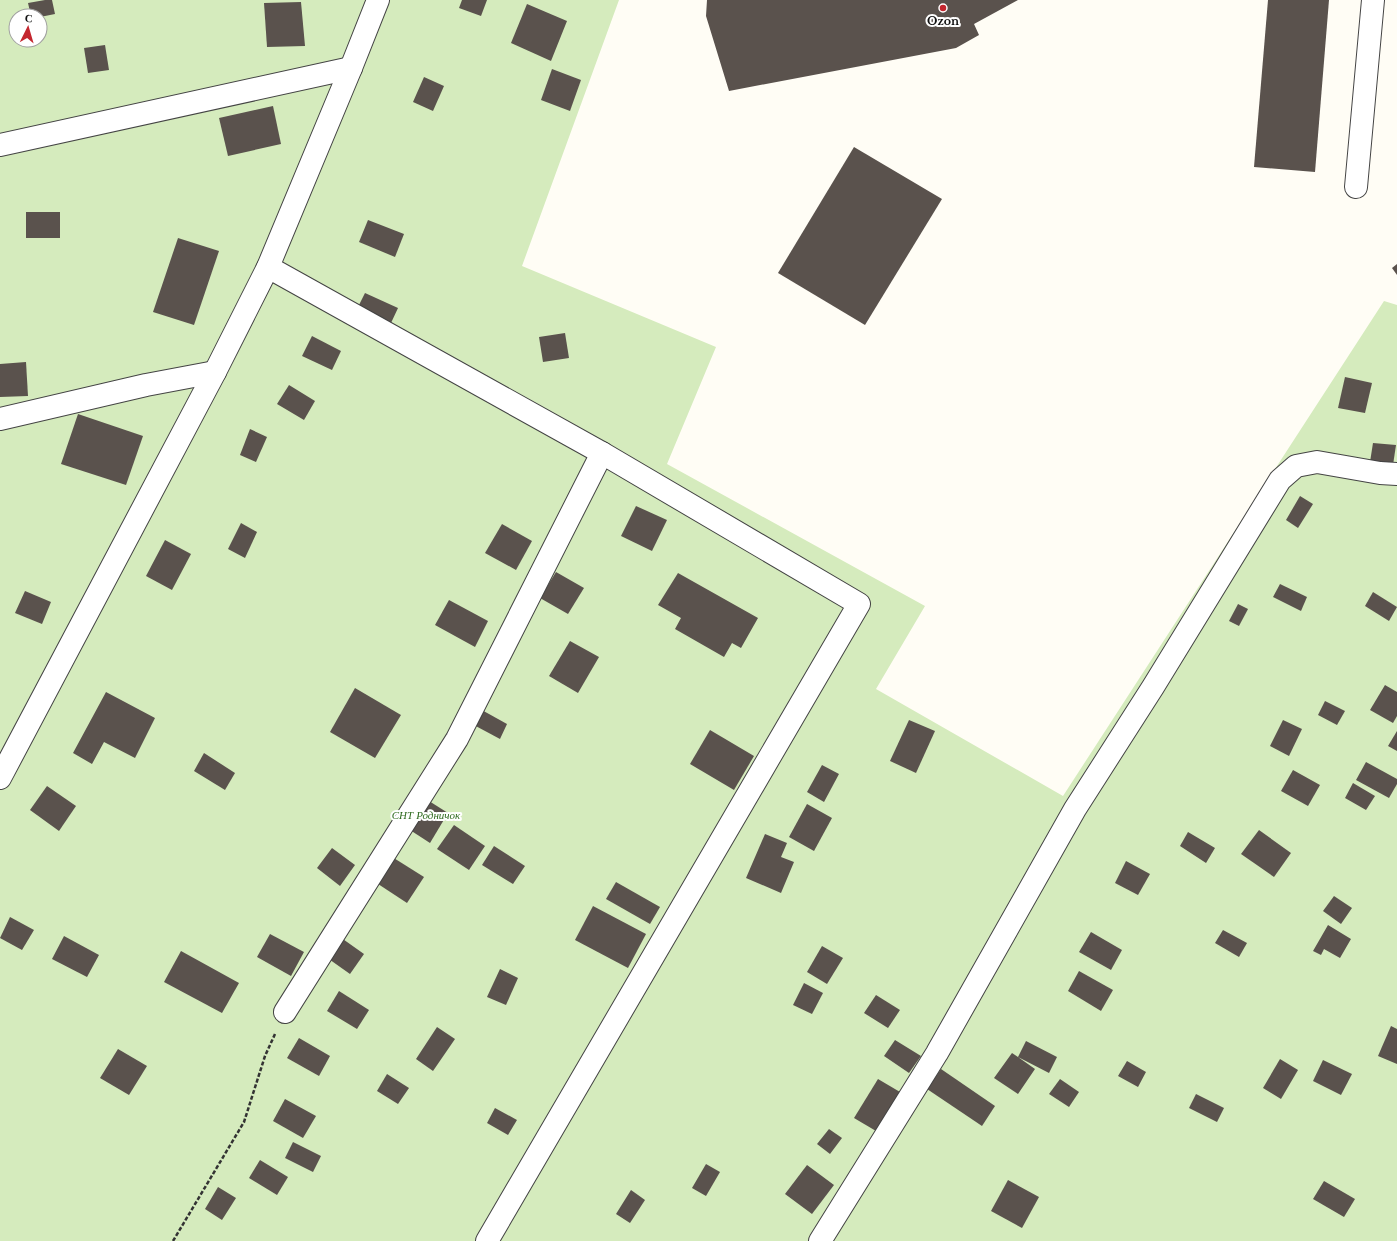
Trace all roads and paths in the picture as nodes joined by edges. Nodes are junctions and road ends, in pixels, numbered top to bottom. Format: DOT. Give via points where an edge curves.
graph roads {
  1 [pos="378,0"];
  2 [pos="1373,0"];
  3 [pos="352,68"];
  4 [pos="0,145"];
  5 [pos="1356,187"];
  6 [pos="268,267"];
  7 [pos="214,372"];
  8 [pos="0,419"];
  9 [pos="602,453"];
  10 [pos="1397,474"];
  11 [pos="0,778"];
  12 [pos="285,1012"];
  13 [pos="173,1241"];
  14 [pos="487,1241"];
  15 [pos="820,1241"];
  1 -- 3 [label="street"];
  2 -- 5 [label="street"];
  3 -- 4 [label="street"];
  3 -- 6 [label="street"];
  6 -- 7 [label="street"];
  6 -- 9 [label="street"];
  7 -- 8 [label="street"];
  7 -- 11 [label="street"];
  9 -- 12 [label="street" via="457,738"];
  9 -- 14 [label="street" via="859,604"];
  10 -- 15 [label="street" via="1316,462 1296,466 1280,480 1075,809 936,1053"];
  12 -- 13 [label="path" via="265,1056 244,1122"];
}
